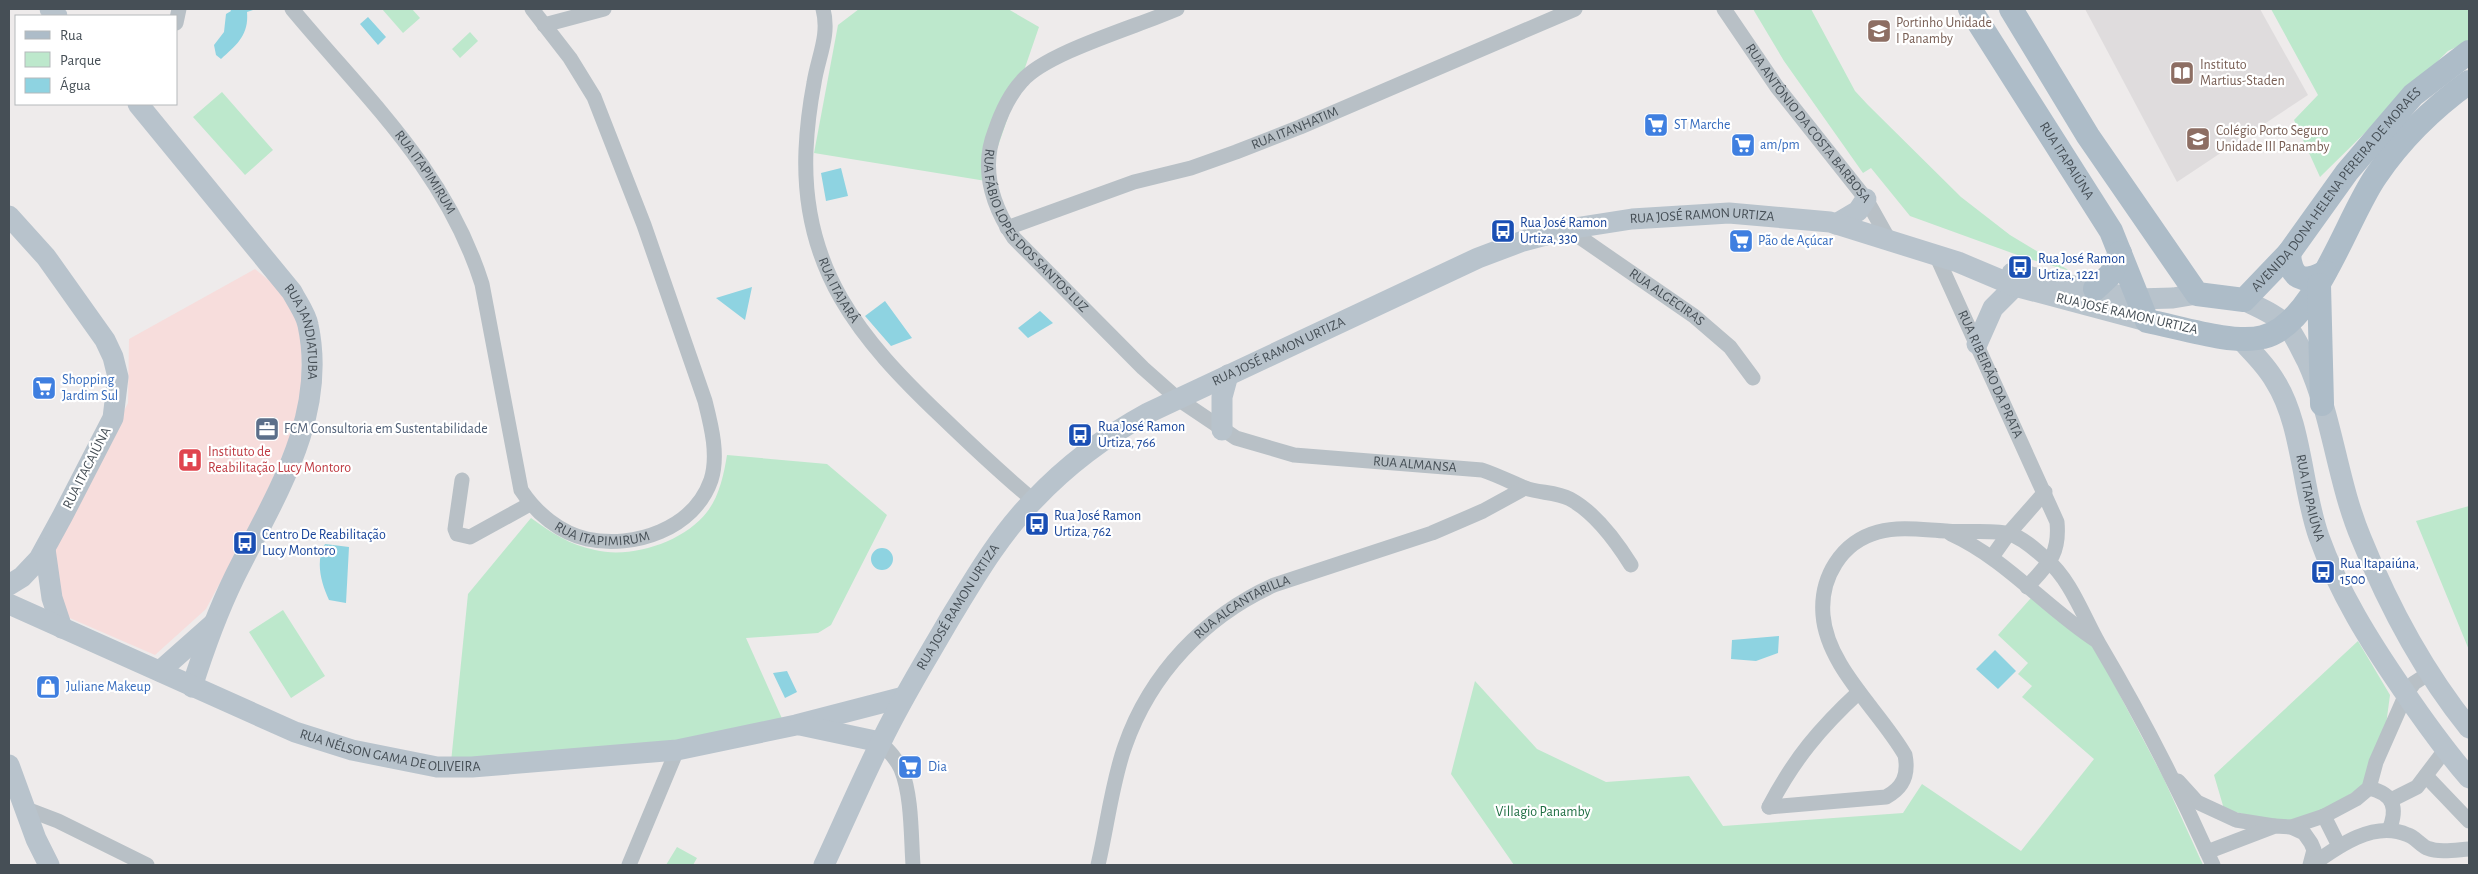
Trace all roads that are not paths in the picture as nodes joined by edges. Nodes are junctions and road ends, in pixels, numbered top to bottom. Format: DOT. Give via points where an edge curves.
graph roads {
  1 [pos="292,9"];
  2 [pos="532,9"];
  3 [pos="604,9"];
  4 [pos="823,9"];
  5 [pos="1177,9"];
  6 [pos="1575,9"];
  7 [pos="1724,9"];
  8 [pos="1970,9"];
  9 [pos="2011,9"];
  10 [pos="544,25"];
  11 [pos="2469,52"];
  12 [pos="2469,82"];
  13 [pos="145,107"];
  14 [pos="2088,136"];
  15 [pos="2066,161"];
  16 [pos="1866,199"];
  17 [pos="9,216"];
  18 [pos="1836,224"];
  19 [pos="1007,228"];
  20 [pos="1568,229"];
  21 [pos="1890,240"];
  22 [pos="2120,253"];
  23 [pos="2289,253"];
  24 [pos="1936,255"];
  25 [pos="1958,262"];
  26 [pos="2322,279"];
  27 [pos="2015,286"];
  28 [pos="2095,288"];
  29 [pos="2197,294"];
  30 [pos="2137,299"];
  31 [pos="2244,300"];
  32 [pos="2147,321"];
  33 [pos="2286,324"];
  34 [pos="2241,340"];
  35 [pos="1977,344"];
  36 [pos="1228,375"];
  37 [pos="1753,378"];
  38 [pos="1178,399"];
  39 [pos="2322,404"];
  40 [pos="1222,430"];
  41 [pos="462,480"];
  42 [pos="1525,488"];
  43 [pos="2045,492"];
  44 [pos="1033,500"];
  45 [pos="530,504"];
  46 [pos="1947,532"];
  47 [pos="2009,533"];
  48 [pos="45,549"];
  49 [pos="1992,557"];
  50 [pos="2050,562"];
  51 [pos="1631,565"];
  52 [pos="9,585"];
  53 [pos="2027,586"];
  54 [pos="11,611"];
  55 [pos="213,624"];
  56 [pos="62,628"];
  57 [pos="2098,642"];
  58 [pos="160,671"];
  59 [pos="2431,672"];
  60 [pos="192,687"];
  61 [pos="1859,692"];
  62 [pos="2406,694"];
  63 [pos="904,697"];
  64 [pos="796,724"];
  65 [pos="2469,728"];
  66 [pos="880,742"];
  67 [pos="678,750"];
  68 [pos="2445,750"];
  69 [pos="9,765"];
  70 [pos="2168,772"];
  71 [pos="2426,776"];
  72 [pos="2469,778"];
  73 [pos="2369,788"];
  74 [pos="2391,800"];
  75 [pos="24,808"];
  76 [pos="2324,816"];
  77 [pos="2469,821"];
  78 [pos="2283,827"];
  79 [pos="2389,830"];
  80 [pos="2339,846"];
  81 [pos="2469,849"];
  82 [pos="2210,859"];
  83 [pos="49,865"];
  84 [pos="146,865"];
  85 [pos="629,865"];
  86 [pos="824,865"];
  87 [pos="913,865"];
  88 [pos="1098,865"];
  89 [pos="2311,865"];
  1 -- 45 [label="street, RUA ITAPIMIRUM" via="415,152 435,182 469,247 482,284 514,464 521,490"];
  2 -- 10 [label="street, RUA ITAPIMIRUM"];
  3 -- 10 [label="street"];
  4 -- 44 [label="street, RUA ITAJARÁ" via="825,43 814,81 806,149 806,189 822,259 854,321 887,363 998,471"];
  5 -- 19 [label="street, RUA FÁBIO LOPES DOS SANTOS LUZ" via="1075,50 1022,79 998,120 988,158 989,186"];
  6 -- 19 [label="street, RUA ITANHATIM" via="1236,152 1191,168 1134,182"];
  7 -- 16 [label="street, RUA ANTÔNIO DA COSTA BARBOSA" via="1777,87"];
  8 -- 15 [label="main road, RUA ITAPAIÚNA"];
  9 -- 14 [label="main road"];
  10 -- 45 [label="street, RUA ITAPIMIRUM" via="570,58 594,97 608,129 702,392 714,448 711,478 702,499 671,528 647,536 606,542 585,539 561,528"];
  11 -- 23 [label="main road, AVENIDA DONA HELENA PEREIRA DE MORAES" via="2413,96 2387,124 2346,172"];
  12 -- 26 [label="main road, AVENIDA DONA HELENA PEREIRA DE MORAES" via="2445,99 2410,134 2375,176"];
  13 -- 55 [label="main road, RUA JANDIATUBA" via="292,292 308,324 312,356 311,394 300,443"];
  14 -- 15 [label="main road" via="2087,146 2080,156"];
  14 -- 29 [label="main road"];
  15 -- 22 [label="main road, RUA ITAPAIÚNA" via="2111,231"];
  16 -- 18 [label="main road" via="1858,211"];
  16 -- 21 [label="street, RUA ANTÔNIO DA COSTA BARBOSA"];
  17 -- 48 [label="main road, RUA ITACAIÚNA" via="46,257 105,340 118,377 113,418"];
  18 -- 20 [label="main road, RUA JOSÉ RAMON URTIZA" via="1729,213 1632,219"];
  18 -- 21 [label="main road, RUA JOSÉ RAMON URTIZA"];
  19 -- 38 [label="street, RUA FÁBIO LOPES DOS SANTOS LUZ" via="1050,276"];
  20 -- 36 [label="main road, RUA JOSÉ RAMON URTIZA" via="1478,258"];
  20 -- 37 [label="street, RUA ALGECIRAS" via="1694,316 1730,347"];
  21 -- 24 [label="main road, RUA JOSÉ RAMON URTIZA"];
  22 -- 28 [label="main road" via="2111,274"];
  22 -- 30 [label="main road, RUA ITAPAIÚNA"];
  23 -- 26 [label="main road" via="2289,266 2294,273 2301,278"];
  23 -- 31 [label="main road, AVENIDA DONA HELENA PEREIRA DE MORAES"];
  24 -- 25 [label="main road, RUA JOSÉ RAMON URTIZA"];
  24 -- 35 [label="street, RUA RIBEIRÃO DA PRATA"];
  25 -- 27 [label="main road, RUA JOSÉ RAMON URTIZA"];
  25 -- 28 [label="main road, RUA JOSÉ RAMON URTIZA"];
  26 -- 33 [label="main road, AVENIDA DONA HELENA PEREIRA DE MORAES" via="2305,306"];
  26 -- 39 [label="main road"];
  27 -- 32 [label="main road, RUA JOSÉ RAMON URTIZA"];
  27 -- 35 [label="main road" via="1994,308"];
  28 -- 30 [label="main road, RUA JOSÉ RAMON URTIZA"];
  29 -- 30 [label="main road, RUA JOSÉ RAMON URTIZA"];
  29 -- 31 [label="main road, AVENIDA DONA HELENA PEREIRA DE MORAES"];
  30 -- 32 [label="main road, RUA ITAPAIÚNA"];
  31 -- 33 [label="main road"];
  32 -- 34 [label="main road, RUA JOSÉ RAMON URTIZA"];
  33 -- 34 [label="main road, AVENIDA DONA HELENA PEREIRA DE MORAES" via="2267,336"];
  33 -- 39 [label="main road" via="2306,359"];
  34 -- 62 [label="main road, RUA ITAPAIÚNA" via="2276,382 2294,433 2312,513 2331,566 2366,637"];
  35 -- 43 [label="street, RUA RIBEIRÃO DA PRATA"];
  36 -- 38 [label="main road, RUA JOSÉ RAMON URTIZA"];
  36 -- 40 [label="main road" via="1222,397"];
  38 -- 40 [label="street, RUA ALMANSA"];
  38 -- 44 [label="main road, RUA JOSÉ RAMON URTIZA" via="1120,429 1075,461"];
  39 -- 59 [label="main road" via="2360,536 2395,612"];
  40 -- 42 [label="street, RUA ALMANSA" via="1294,455 1482,470"];
  41 -- 45 [label="street" via="455,529 461,537 470,537"];
  42 -- 51 [label="street, RUA ALMANSA" via="1570,499 1607,531"];
  42 -- 88 [label="street, RUA ALCANTARILLA" via="1432,533 1274,585 1251,596 1206,628 1175,657 1136,718 1124,747"];
  43 -- 47 [label="street"];
  43 -- 50 [label="street, RUA RIBEIRÃO DA PRATA" via="2057,522 2058,544"];
  44 -- 63 [label="main road, RUA JOSÉ RAMON URTIZA" via="966,592"];
  46 -- 47 [label="street"];
  46 -- 49 [label="street"];
  46 -- 61 [label="street" via="1910,528 1879,532 1859,540 1829,572 1822,594 1823,616 1830,644"];
  47 -- 49 [label="street"];
  47 -- 50 [label="street"];
  48 -- 52 [label="main road, RUA ITACAIÚNA" via="31,569"];
  48 -- 56 [label="main road" via="52,598"];
  49 -- 53 [label="street"];
  50 -- 53 [label="street"];
  50 -- 57 [label="street" via="2074,596"];
  53 -- 57 [label="street" via="2063,618"];
  54 -- 56 [label="main road, RUA NÉLSON GAMA DE OLIVEIRA"];
  55 -- 58 [label="main road, RUA JANDIATUBA"];
  55 -- 60 [label="main road, RUA JANDIATUBA"];
  56 -- 58 [label="main road, RUA NÉLSON GAMA DE OLIVEIRA"];
  57 -- 70 [label="street"];
  58 -- 60 [label="main road, RUA NÉLSON GAMA DE OLIVEIRA"];
  59 -- 62 [label="street" via="2414,683"];
  59 -- 65 [label="main road" via="2449,703"];
  60 -- 67 [label="main road, RUA NÉLSON GAMA DE OLIVEIRA" via="295,732 352,750 437,767 482,767"];
  61 -- 61 [label="street" via="1826,723 1803,752 1769,807 1886,797 1904,782 1908,768 1905,755"];
  62 -- 68 [label="main road, RUA ITAPAIÚNA"];
  62 -- 73 [label="street" via="2376,762"];
  63 -- 64 [label="main road, RUA NÉLSON GAMA DE OLIVEIRA"];
  63 -- 66 [label="main road, RUA JOSÉ RAMON URTIZA"];
  64 -- 66 [label="main road, RUA NÉLSON GAMA DE OLIVEIRA"];
  64 -- 67 [label="main road, RUA NÉLSON GAMA DE OLIVEIRA"];
  66 -- 86 [label="main road, RUA JOSÉ RAMON URTIZA"];
  66 -- 87 [label="street" via="902,770"];
  67 -- 85 [label="street"];
  68 -- 71 [label="street"];
  68 -- 72 [label="main road, RUA ITAPAIÚNA"];
  69 -- 75 [label="main road"];
  70 -- 78 [label="street" via="2197,802 2236,820"];
  70 -- 82 [label="street"];
  71 -- 74 [label="street" via="2417,787"];
  71 -- 77 [label="street"];
  73 -- 74 [label="street" via="2381,791"];
  73 -- 76 [label="street"];
  74 -- 79 [label="street" via="2394,817"];
  75 -- 83 [label="main road"];
  75 -- 84 [label="street" via="58,821"];
  76 -- 78 [label="street"];
  76 -- 80 [label="street"];
  78 -- 82 [label="street"];
  78 -- 89 [label="street" via="2304,833 2311,842 2314,850"];
  79 -- 80 [label="street" via="2368,833"];
  79 -- 81 [label="street" via="2408,835 2426,848 2441,851"];
  80 -- 89 [label="street"];
}
